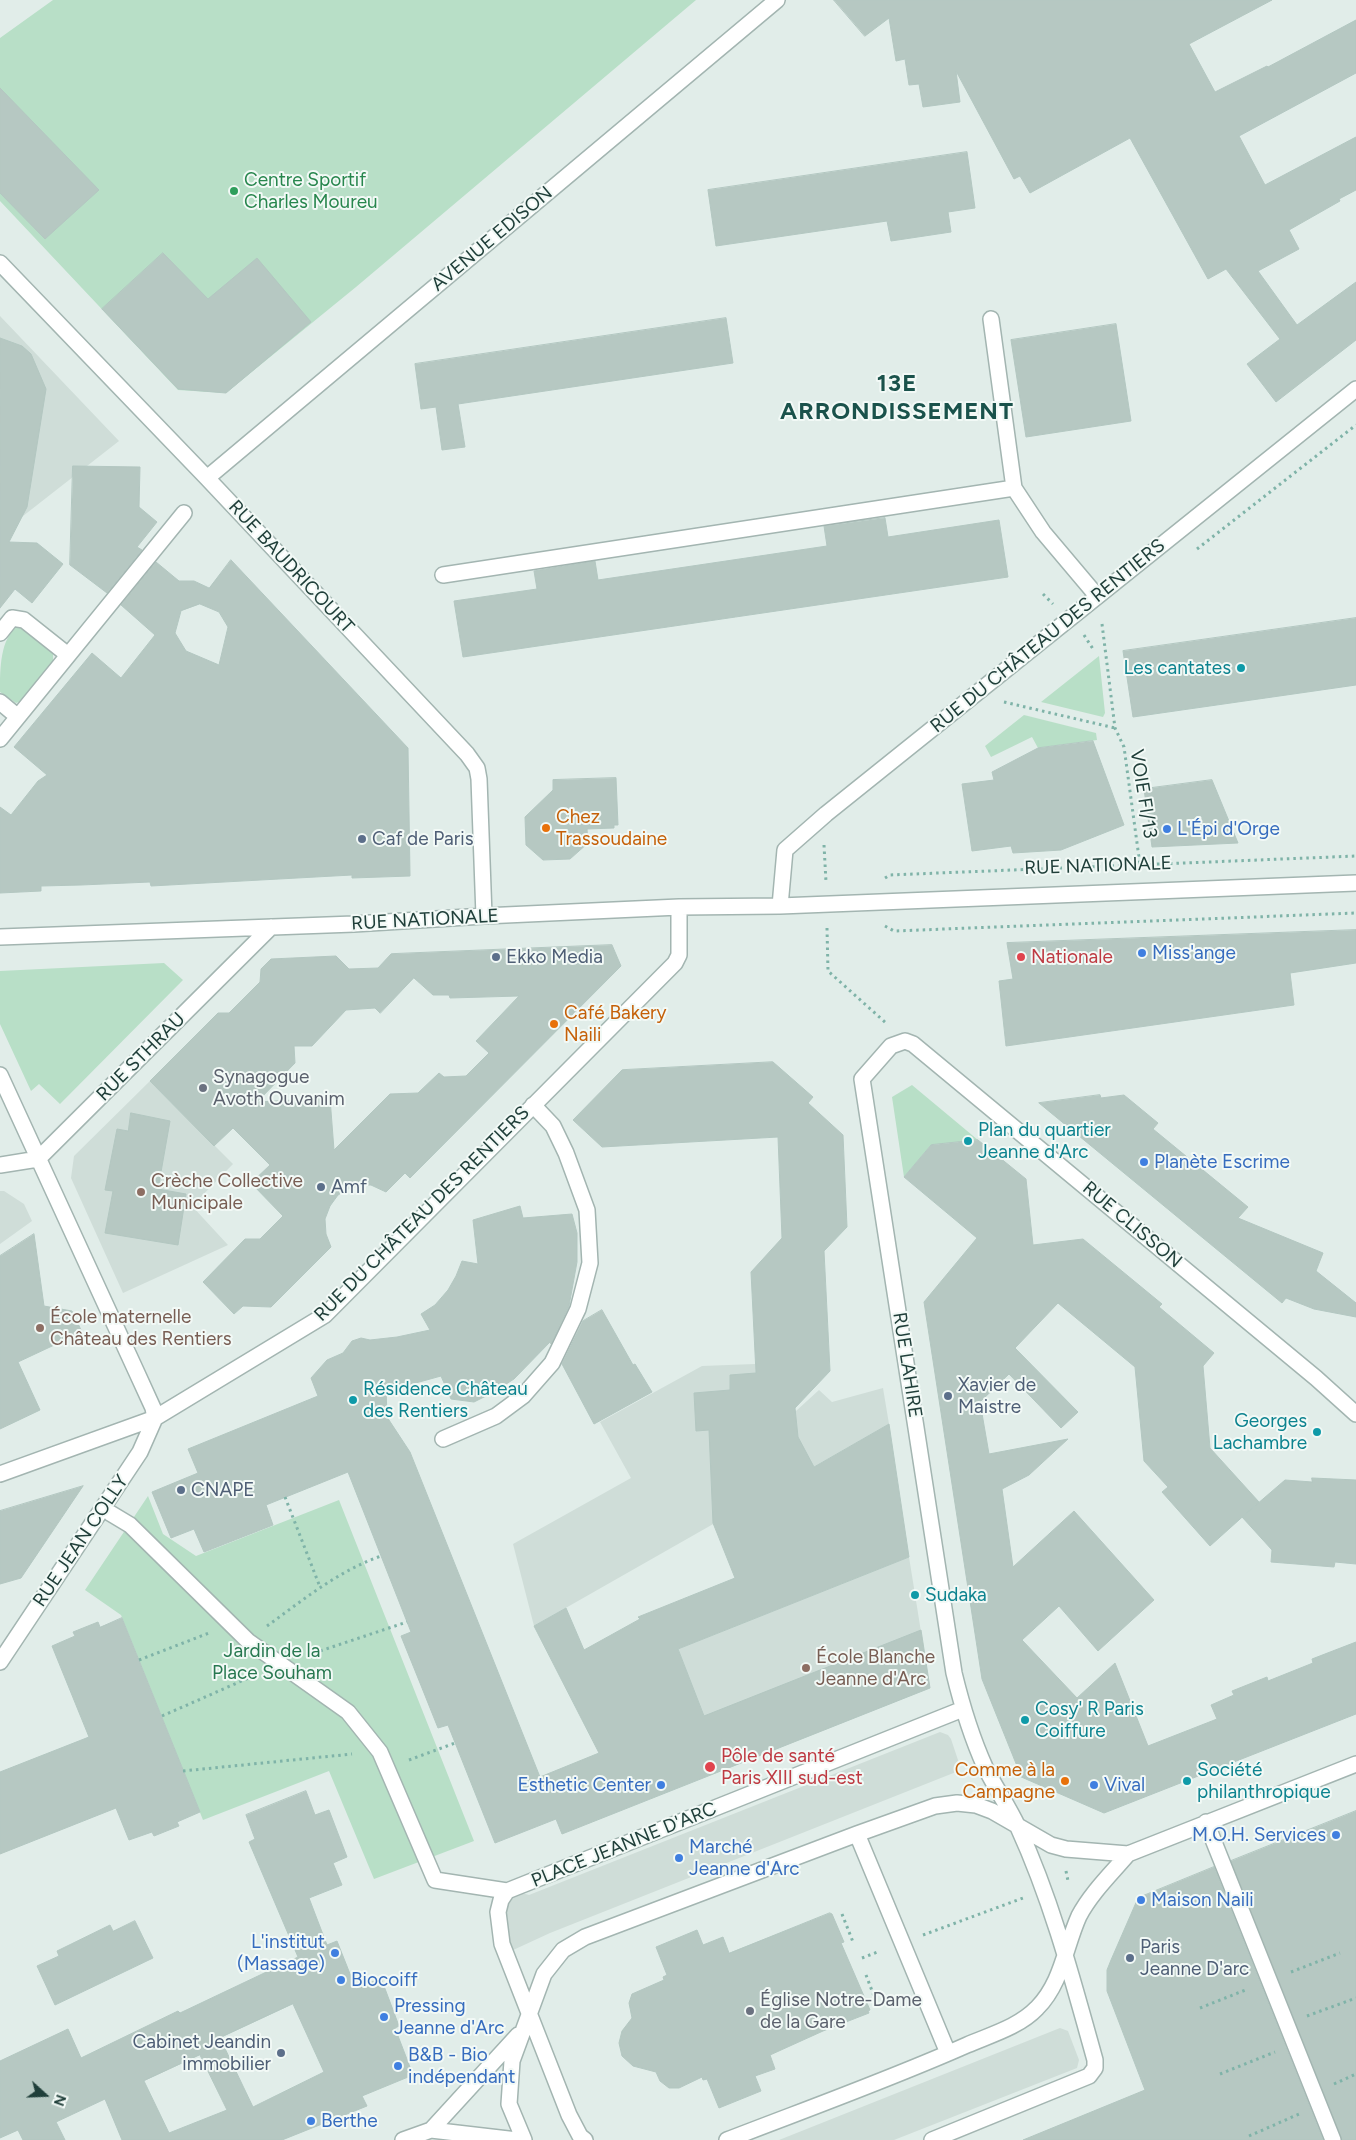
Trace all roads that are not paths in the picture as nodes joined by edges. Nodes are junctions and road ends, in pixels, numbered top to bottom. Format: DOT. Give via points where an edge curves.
graph roads {
  1 [pos="777,0"];
  2 [pos="0,263"];
  3 [pos="991,318"];
  4 [pos="1356,389"];
  5 [pos="207,478"];
  6 [pos="1014,488"];
  7 [pos="184,513"];
  8 [pos="443,575"];
  9 [pos="1097,596"];
  10 [pos="0,633"];
  11 [pos="68,655"];
  12 [pos="0,702"];
  13 [pos="18,717"];
  14 [pos="0,739"];
  15 [pos="1356,883"];
  16 [pos="780,906"];
  17 [pos="679,908"];
  18 [pos="484,916"];
  19 [pos="271,928"];
  20 [pos="0,938"];
  21 [pos="905,1041"];
  22 [pos="0,1075"];
  23 [pos="533,1105"];
  24 [pos="38,1159"];
  25 [pos="0,1165"];
  26 [pos="1354,1407"];
  27 [pos="155,1418"];
  28 [pos="443,1439"];
  29 [pos="0,1474"];
  30 [pos="110,1513"];
  31 [pos="0,1662"];
  32 [pos="963,1709"];
  33 [pos="1356,1764"];
  34 [pos="1206,1822"];
  35 [pos="1018,1826"];
  36 [pos="857,1834"];
  37 [pos="1128,1854"];
  38 [pos="507,1892"];
  39 [pos="1066,1954"];
  40 [pos="529,2012"];
  41 [pos="522,2031"];
  42 [pos="948,2053"];
  43 [pos="431,2130"];
  44 [pos="403,2140"];
  45 [pos="517,2140"];
  46 [pos="524,2140"];
  47 [pos="585,2140"];
  48 [pos="727,2140"];
  49 [pos="932,2140"];
  50 [pos="1333,2140"];
  1 -- 5 [label="street, AVENUE EDISON"];
  2 -- 5 [label="street, RUE BAUDRICOURT"];
  3 -- 6 [label="street"];
  4 -- 9 [label="street, RUE DU CHÂTEAU DES RENTIERS"];
  5 -- 18 [label="street, RUE BAUDRICOURT" via="477,768"];
  6 -- 8 [label="street"];
  6 -- 9 [label="street" via="1043,532"];
  7 -- 11 [label="street"];
  9 -- 16 [label="street, RUE DU CHÂTEAU DES RENTIERS" via="785,850"];
  10 -- 11 [label="street" via="12,618 24,620"];
  11 -- 13 [label="street"];
  12 -- 13 [label="street"];
  13 -- 14 [label="street"];
  15 -- 16 [label="street, RUE NATIONALE"];
  16 -- 17 [label="street, RUE NATIONALE"];
  17 -- 18 [label="street, RUE NATIONALE"];
  17 -- 23 [label="street, RUE DU CHÂTEAU DES RENTIERS" via="679,955 675,963"];
  18 -- 19 [label="street, RUE NATIONALE"];
  19 -- 20 [label="street, RUE NATIONALE"];
  19 -- 24 [label="street, RUE STHRAU"];
  21 -- 26 [label="street, RUE CLISSON" via="913,1044"];
  21 -- 32 [label="street, RUE LAHIRE" via="891,1046 862,1079 954,1673"];
  22 -- 24 [label="street"];
  23 -- 27 [label="street, RUE DU CHÂTEAU DES RENTIERS" via="325,1315"];
  23 -- 28 [label="street" via="553,1126 587,1210 590,1263 578,1309 552,1363 523,1396 496,1416"];
  24 -- 25 [label="street"];
  24 -- 27 [label="street"];
  27 -- 29 [label="street, RUE DU CHÂTEAU DES RENTIERS"];
  27 -- 31 [label="street, RUE JEAN COLLY" via="140,1452"];
  30 -- 38 [label="street" via="130,1525 248,1641 348,1712 388,1767 436,1880"];
  32 -- 35 [label="street" via="986,1768"];
  32 -- 38 [label="street, PLACE JEANNE D'ARC"];
  33 -- 34 [label="street"];
  34 -- 37 [label="street"];
  34 -- 50 [label="street"];
  35 -- 36 [label="street" via="976,1806 957,1804 935,1806"];
  35 -- 37 [label="street" via="1051,1845 1066,1849"];
  35 -- 39 [label="street"];
  36 -- 40 [label="street" via="585,1937 563,1950 544,1974"];
  36 -- 42 [label="street"];
  37 -- 39 [label="street" via="1080,1916"];
  38 -- 40 [label="street, PLACE JEANNE D'ARC" via="498,1912 502,1944"];
  39 -- 42 [label="street" via="1048,1994 1023,2020"];
  39 -- 49 [label="street" via="1095,2068 1089,2076"];
  40 -- 41 [label="street"];
  40 -- 47 [label="street, PLACE JEANNE D'ARC" via="569,2115"];
  41 -- 43 [label="street"];
  41 -- 46 [label="street" via="510,2074 509,2104"];
  42 -- 48 [label="street"];
  43 -- 44 [label="street"];
  43 -- 45 [label="street"];
}
